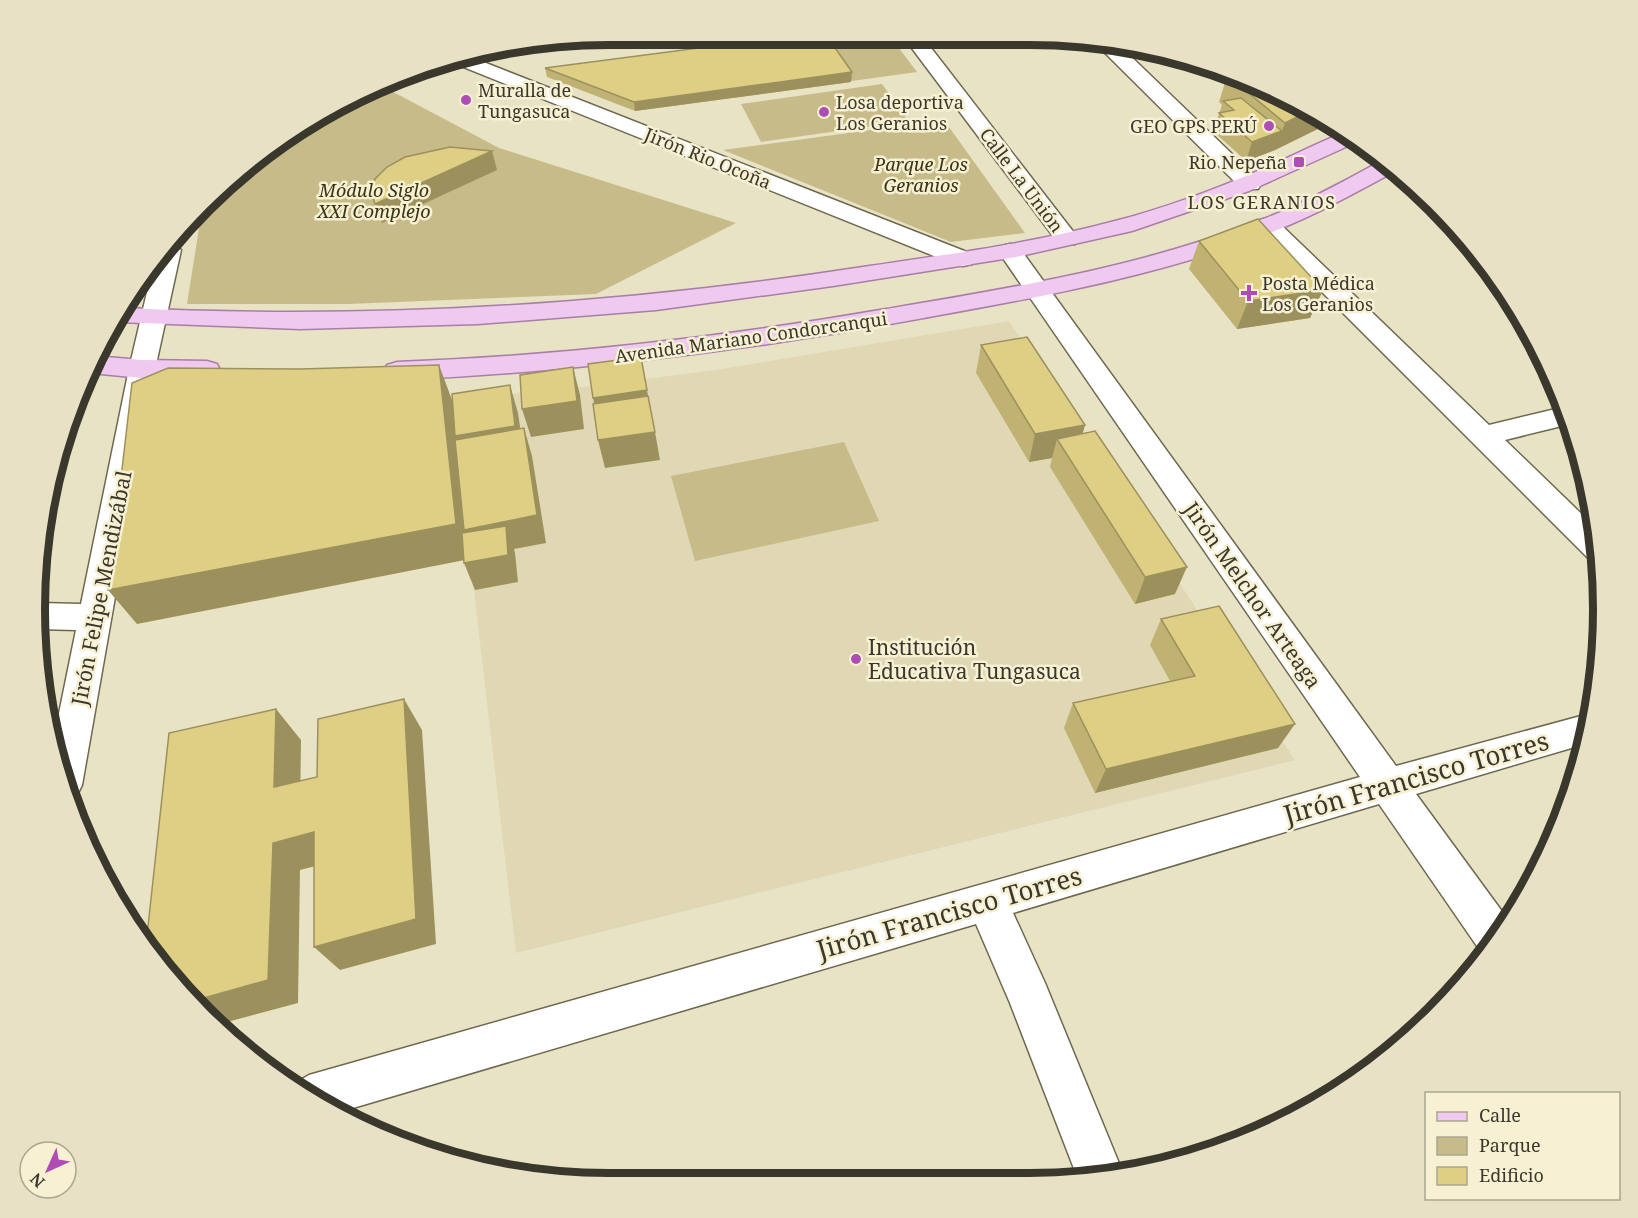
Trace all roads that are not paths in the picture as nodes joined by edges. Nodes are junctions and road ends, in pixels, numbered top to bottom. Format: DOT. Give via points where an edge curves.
graph roads {
  1 [pos="919,45"];
  2 [pos="1115,52"];
  3 [pos="468,63"];
  4 [pos="532,70"];
  5 [pos="498,75"];
  6 [pos="1343,141"];
  7 [pos="1382,170"];
  8 [pos="1250,184"];
  9 [pos="1268,225"];
  10 [pos="1067,239"];
  11 [pos="1010,251"];
  12 [pos="963,259"];
  13 [pos="167,260"];
  14 [pos="1036,290"];
  15 [pos="128,316"];
  16 [pos="154,318"];
  17 [pos="101,365"];
  18 [pos="142,369"];
  19 [pos="236,371"];
  20 [pos="369,371"];
  21 [pos="1559,418"];
  22 [pos="1483,435"];
  23 [pos="1588,540"];
  24 [pos="45,616"];
  25 [pos="95,618"];
  26 [pos="1580,729"];
  27 [pos="67,764"];
  28 [pos="1388,785"];
  29 [pos="987,902"];
  30 [pos="1491,931"];
  31 [pos="322,1094"];
  32 [pos="1098,1169"];
  1 -- 10 [label="street, Calle La Unión"];
  2 -- 8 [label="street"];
  3 -- 5 [label="street, Jirón Rio Ocoña"];
  4 -- 5 [label="street"];
  5 -- 12 [label="street, Jirón Rio Ocoña"];
  6 -- 8 [label="main road"];
  7 -- 9 [label="main road, Avenida Mariano Condorcanqui"];
  8 -- 10 [label="main road" via="1125,226"];
  9 -- 14 [label="main road, Avenida Mariano Condorcanqui" via="1179,255"];
  9 -- 22 [label="street"];
  10 -- 11 [label="main road"];
  11 -- 12 [label="main road"];
  11 -- 14 [label="street, Jirón Melchor Arteaga"];
  12 -- 16 [label="main road" via="775,288 579,310 464,318 284,322"];
  13 -- 16 [label="street, Jirón Felipe Mendizábal"];
  14 -- 20 [label="main road, Avenida Mariano Condorcanqui" via="796,333 611,358 503,368"];
  14 -- 28 [label="street, Jirón Melchor Arteaga"];
  15 -- 16 [label="main road"];
  16 -- 18 [label="street, Jirón Felipe Mendizábal"];
  17 -- 18 [label="main road"];
  18 -- 19 [label="main road"];
  18 -- 25 [label="street, Jirón Felipe Mendizábal"];
  21 -- 22 [label="street"];
  22 -- 23 [label="street"];
  24 -- 25 [label="street"];
  25 -- 27 [label="street, Jirón Felipe Mendizábal"];
  26 -- 28 [label="street, Jirón Francisco Torres"];
  28 -- 29 [label="street, Jirón Francisco Torres"];
  28 -- 30 [label="street, Jirón Melchor Arteaga"];
  29 -- 31 [label="street, Jirón Francisco Torres"];
  29 -- 32 [label="street"];
}
